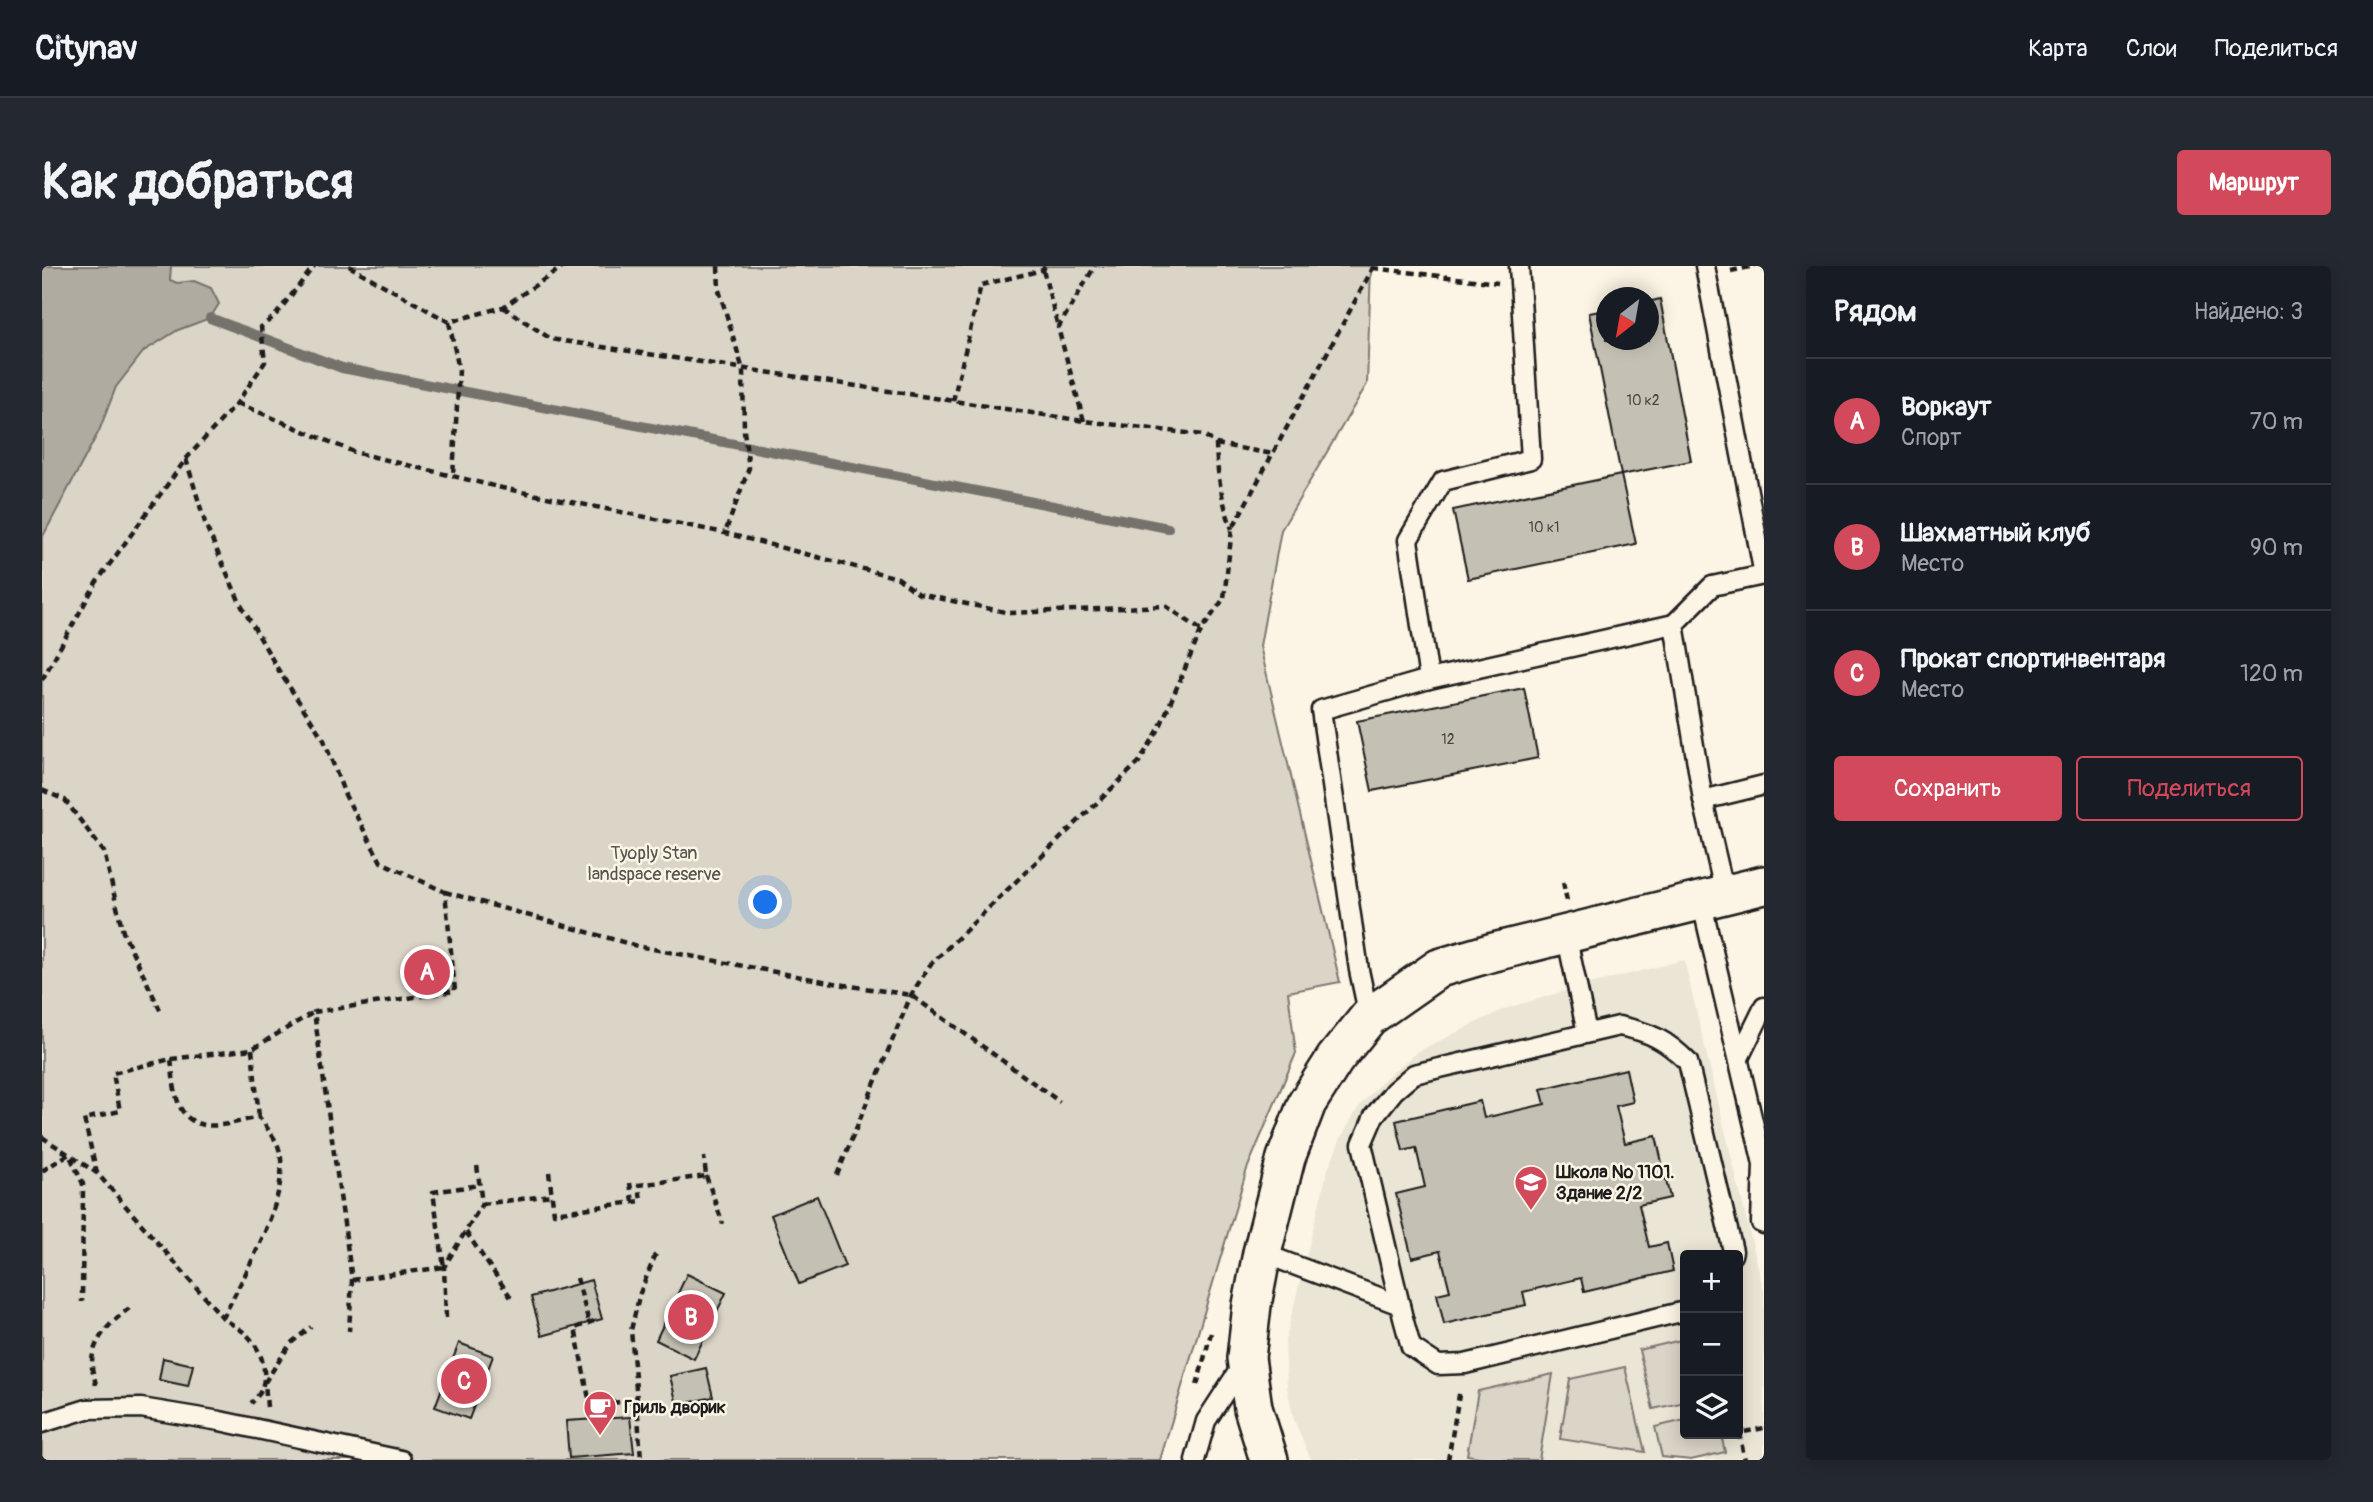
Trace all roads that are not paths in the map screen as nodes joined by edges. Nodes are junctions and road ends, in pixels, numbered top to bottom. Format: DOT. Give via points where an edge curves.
graph roads {
  1 [pos="1519,266"];
  2 [pos="1704,266"];
  3 [pos="1764,575"];
  4 [pos="1674,624"];
  5 [pos="1429,679"];
  6 [pos="1764,785"];
  7 [pos="1703,800"];
  8 [pos="1764,885"];
  9 [pos="1713,897"];
  10 [pos="1567,919"];
  11 [pos="1764,1007"];
  12 [pos="1369,1017"];
  13 [pos="1587,1033"];
  14 [pos="1739,1058"];
  15 [pos="1764,1224"];
  16 [pos="1733,1250"];
  17 [pos="1262,1254"];
  18 [pos="1400,1305"];
  19 [pos="1680,1312"];
  20 [pos="1247,1358"];
  21 [pos="42,1423"];
  22 [pos="401,1460"];
  23 [pos="1195,1460"];
  24 [pos="1269,1460"];
  1 -- 5 [label="lane" via="1531,459 1443,481 1408,540"];
  2 -- 3 [label="lane"];
  3 -- 4 [label="lane" via="1712,586"];
  4 -- 5 [label="lane"];
  4 -- 7 [label="lane"];
  5 -- 12 [label="lane" via="1321,710"];
  6 -- 7 [label="lane"];
  7 -- 9 [label="lane"];
  8 -- 9 [label="street"];
  9 -- 10 [label="street"];
  9 -- 14 [label="lane"];
  10 -- 12 [label="street" via="1439,968"];
  10 -- 13 [label="lane"];
  11 -- 14 [label="lane"];
  12 -- 17 [label="street" via="1307,1103 1286,1158"];
  13 -- 16 [label="lane" via="1619,1026 1646,1031 1671,1045 1688,1062"];
  13 -- 18 [label="lane" via="1414,1074 1374,1116 1362,1144"];
  14 -- 15 [label="lane" via="1763,1164"];
  17 -- 18 [label="lane"];
  17 -- 20 [label="street"];
  18 -- 19 [label="lane" via="1411,1347 1438,1366 1465,1364"];
  20 -- 23 [label="lane" via="1206,1421"];
  20 -- 24 [label="street" via="1254,1408"];
  21 -- 22 [label="lane" via="87,1409 141,1408"];
}
